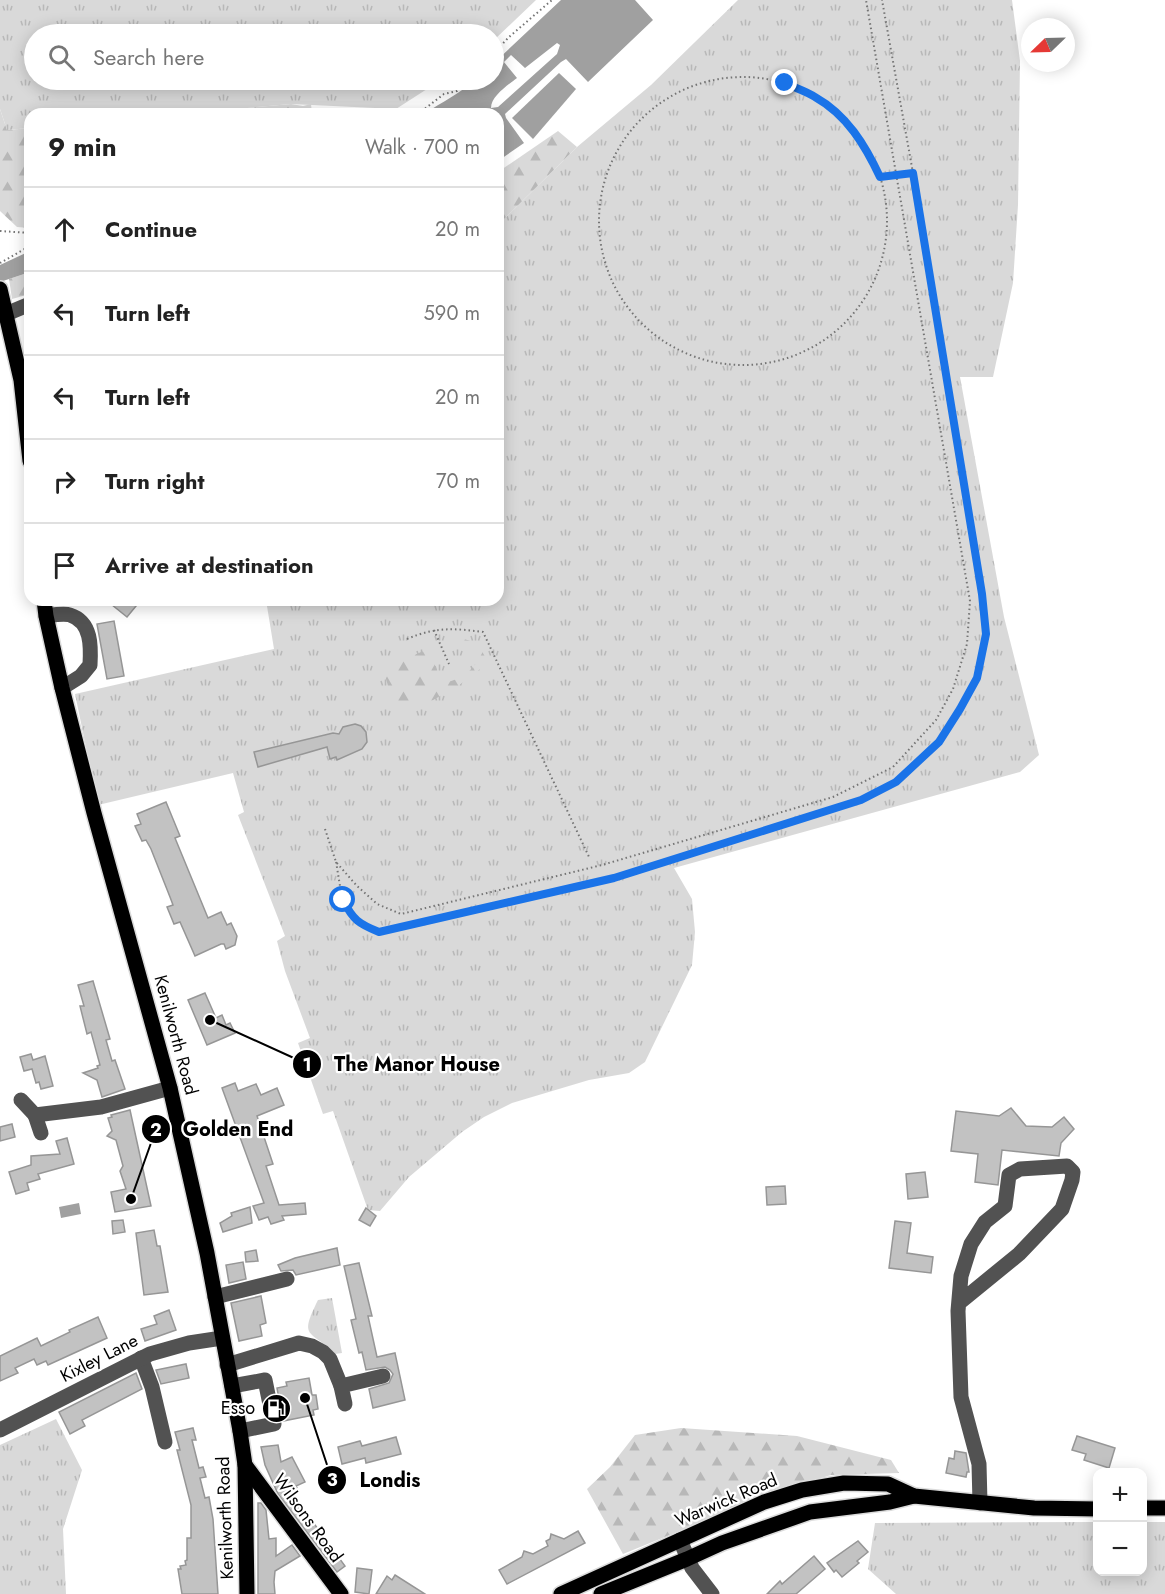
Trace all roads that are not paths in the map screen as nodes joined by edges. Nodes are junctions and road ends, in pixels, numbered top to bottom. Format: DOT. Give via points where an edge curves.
graph roads {
  1 [pos="0,289"];
  2 [pos="24,306"];
  3 [pos="6,314"];
  4 [pos="24,407"];
  5 [pos="45,606"];
  6 [pos="46,616"];
  7 [pos="62,688"];
  8 [pos="170,1088"];
  9 [pos="21,1100"];
  10 [pos="35,1115"];
  11 [pos="41,1133"];
  12 [pos="287,1279"];
  13 [pos="215,1297"];
  14 [pos="959,1303"];
  15 [pos="222,1338"];
  16 [pos="141,1358"];
  17 [pos="227,1365"];
  18 [pos="383,1376"];
  19 [pos="232,1386"];
  20 [pos="341,1386"];
  21 [pos="345,1404"];
  22 [pos="0,1430"];
  23 [pos="240,1431"];
  24 [pos="165,1442"];
  25 [pos="244,1466"];
  26 [pos="914,1496"];
  27 [pos="980,1503"];
  28 [pos="1147,1508"];
  29 [pos="1165,1508"];
  30 [pos="1093,1509"];
  31 [pos="680,1540"];
  32 [pos="687,1559"];
  33 [pos="247,1594"];
  34 [pos="341,1594"];
  35 [pos="561,1594"];
  36 [pos="601,1594"];
  37 [pos="711,1594"];
  1 -- 3 [label="main road"];
  2 -- 3 [label="street"];
  3 -- 4 [label="main road"];
  5 -- 6 [label="main road, Kenilworth Road"];
  6 -- 7 [label="main road, Kenilworth Road"];
  6 -- 7 [label="street" via="69,615 79,620 90,634 90,665"];
  7 -- 8 [label="main road, Kenilworth Road"];
  8 -- 10 [label="street" via="101,1107"];
  8 -- 13 [label="main road, Kenilworth Road"];
  9 -- 10 [label="street"];
  10 -- 11 [label="street"];
  12 -- 13 [label="street"];
  13 -- 15 [label="main road, Kenilworth Road"];
  14 -- 14 [label="street" via="961,1276 971,1244 985,1222 1005,1206 1009,1175 1020,1169 1067,1166 1073,1172 1062,1209 1019,1254"];
  14 -- 27 [label="street" via="961,1397 979,1464"];
  15 -- 16 [label="street, Kixley Lane" via="168,1348"];
  15 -- 17 [label="main road, Kenilworth Road"];
  16 -- 22 [label="street, Kixley Lane"];
  16 -- 24 [label="street"];
  17 -- 19 [label="main road, Kenilworth Road"];
  17 -- 20 [label="street" via="299,1343 312,1346 330,1359"];
  18 -- 20 [label="street"];
  19 -- 23 [label="main road, Kenilworth Road"];
  19 -- 23 [label="street" via="265,1380 274,1424"];
  20 -- 21 [label="street"];
  23 -- 25 [label="main road, Kenilworth Road"];
  25 -- 33 [label="main road, Kenilworth Road"];
  25 -- 34 [label="main road, Wilsons Road"];
  26 -- 27 [label="main road, Warwick Road"];
  26 -- 31 [label="main road, Warwick Road" via="888,1484 844,1483 802,1490 764,1502"];
  26 -- 32 [label="main road, Warwick Road" via="810,1512"];
  27 -- 30 [label="main road, Warwick Road"];
  28 -- 29 [label="main road"];
  31 -- 32 [label="street"];
  31 -- 35 [label="main road, Warwick Road"];
  32 -- 36 [label="main road, Warwick Road"];
  32 -- 37 [label="street"];
}
